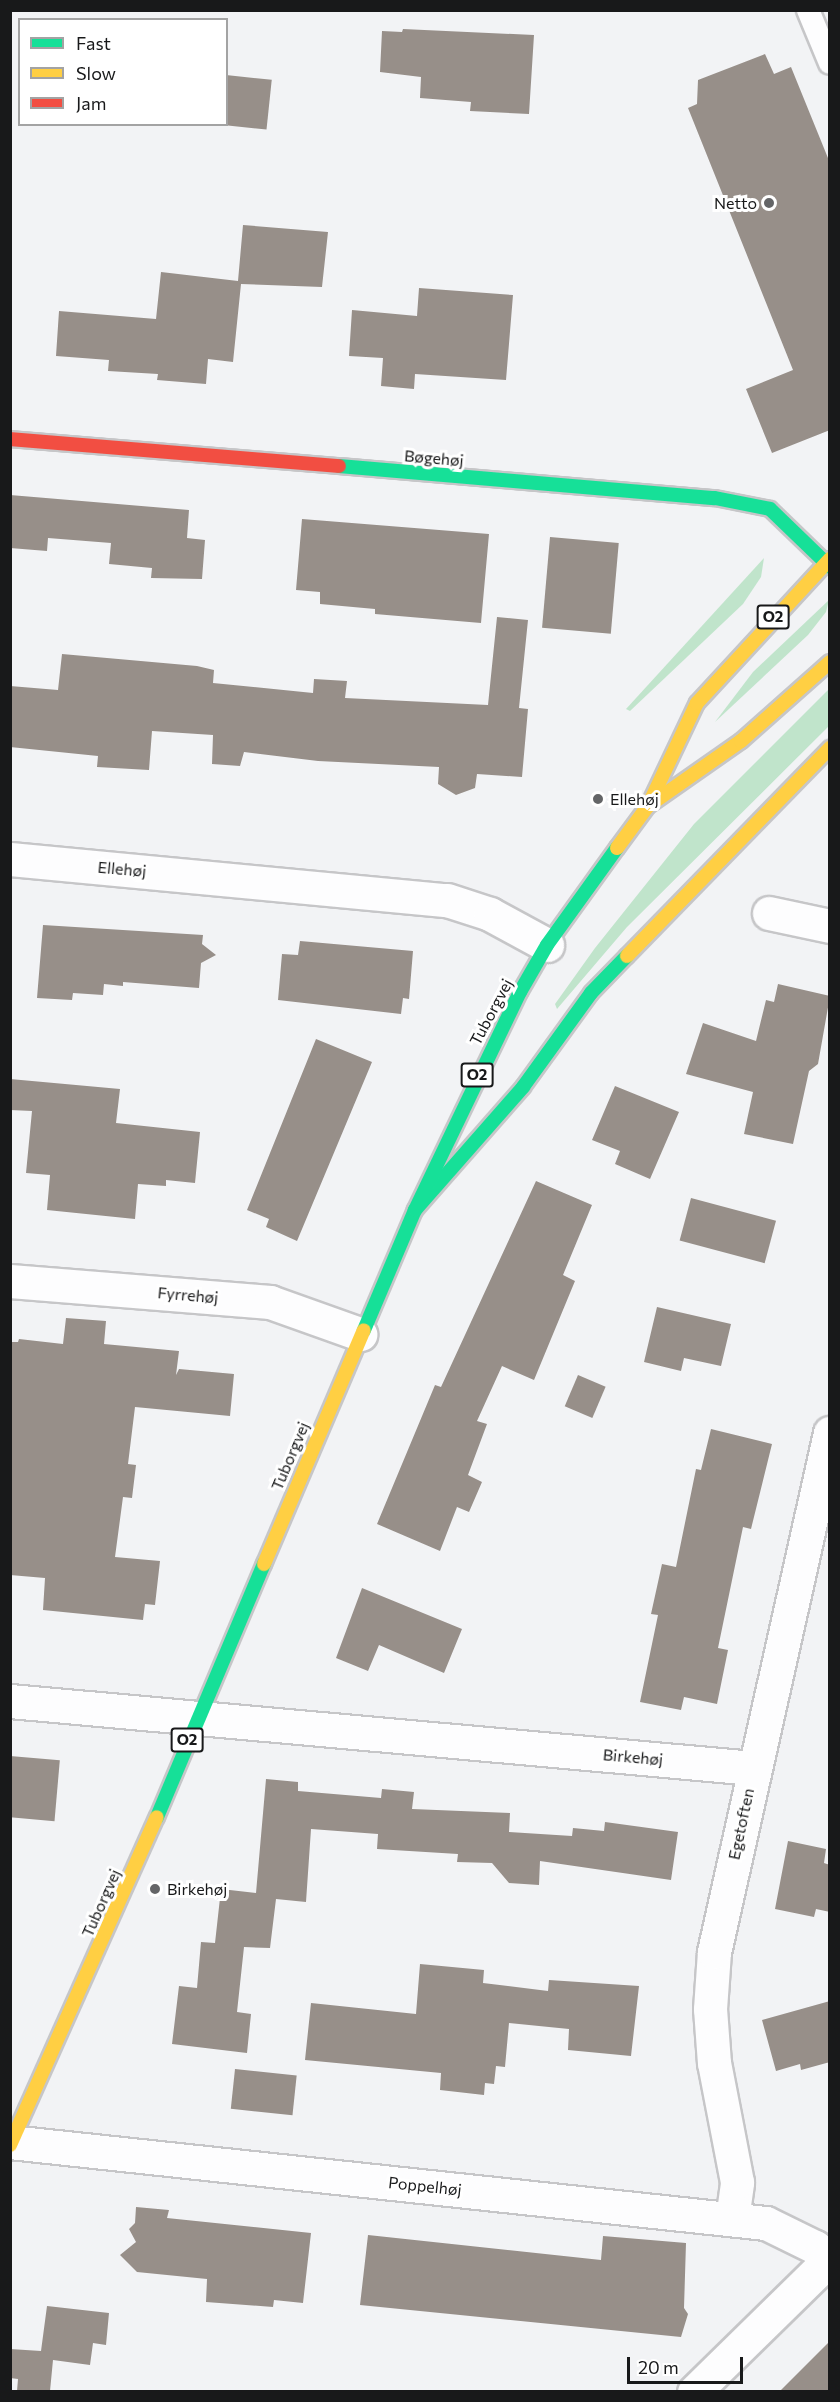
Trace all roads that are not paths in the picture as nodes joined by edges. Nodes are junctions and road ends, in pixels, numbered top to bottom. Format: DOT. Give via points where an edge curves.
graph roads {
  1 [pos="808,10"];
  2 [pos="830,63"];
  3 [pos="10,439"];
  4 [pos="828,563"];
  5 [pos="830,662"];
  6 [pos="830,748"];
  7 [pos="648,806"];
  8 [pos="10,859"];
  9 [pos="769,913"];
  10 [pos="830,926"];
  11 [pos="547,945"];
  12 [pos="415,1210"];
  13 [pos="10,1281"];
  14 [pos="360,1334"];
  15 [pos="830,1433"];
  16 [pos="10,1701"];
  17 [pos="196,1717"];
  18 [pos="753,1768"];
  19 [pos="11,2143"];
  20 [pos="732,2219"];
  21 [pos="829,2259"];
  22 [pos="694,2391"];
  1 -- 2 [label="lane"];
  3 -- 4 [label="main road, Bøgehøj" via="715,498 770,509"];
  4 -- 7 [label="main road, Tuborgvej / O2" via="697,703"];
  5 -- 7 [label="main road, Tuborgvej / O2" via="741,741"];
  6 -- 12 [label="main road" via="591,993 523,1087"];
  7 -- 11 [label="main road, Tuborgvej / O2"];
  8 -- 11 [label="street, Ellehøj" via="447,900 490,914"];
  9 -- 10 [label="street"];
  11 -- 12 [label="main road, Tuborgvej / O2" via="469,1092"];
  12 -- 14 [label="main road, Tuborgvej / O2"];
  13 -- 14 [label="street, Fyrrehøj" via="270,1302"];
  14 -- 17 [label="main road, Tuborgvej / O2"];
  15 -- 18 [label="street, Egetoften"];
  16 -- 17 [label="street, Birkehøj"];
  17 -- 18 [label="street, Birkehøj"];
  17 -- 19 [label="main road, Tuborgvej / O2" via="134,1870"];
  18 -- 20 [label="street, Egetoften" via="714,1952 710,2009 714,2063 737,2182"];
  19 -- 20 [label="street, Poppelhøj"];
  20 -- 21 [label="street, Poppelhøj" via="783,2229"];
  21 -- 22 [label="street"];
}
